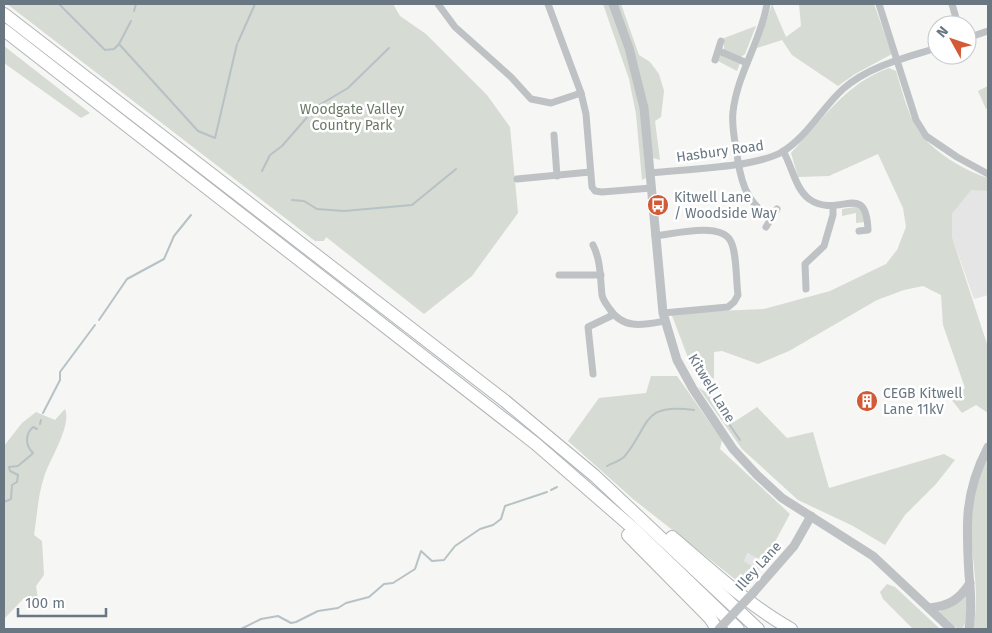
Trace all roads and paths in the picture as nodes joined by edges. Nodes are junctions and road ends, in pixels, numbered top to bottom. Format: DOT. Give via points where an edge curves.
graph roads {
  1 [pos="438,4"];
  2 [pos="548,4"];
  3 [pos="613,4"];
  4 [pos="767,4"];
  5 [pos="880,4"];
  6 [pos="4,14"];
  7 [pos="4,30"];
  8 [pos="721,41"];
  9 [pos="719,51"];
  10 [pos="927,51"];
  11 [pos="715,60"];
  12 [pos="898,60"];
  13 [pos="747,63"];
  14 [pos="581,93"];
  15 [pos="554,135"];
  16 [pos="784,151"];
  17 [pos="739,164"];
  18 [pos="590,172"];
  19 [pos="650,173"];
  20 [pos="988,174"];
  21 [pos="557,176"];
  22 [pos="517,179"];
  23 [pos="651,188"];
  24 [pos="833,207"];
  25 [pos="777,209"];
  26 [pos="771,218"];
  27 [pos="766,227"];
  28 [pos="859,231"];
  29 [pos="655,236"];
  30 [pos="593,245"];
  31 [pos="559,275"];
  32 [pos="601,275"];
  33 [pos="806,288"];
  34 [pos="614,315"];
  35 [pos="664,317"];
  36 [pos="593,374"];
  37 [pos="988,447"];
  38 [pos="549,456"];
  39 [pos="596,476"];
  40 [pos="811,516"];
  41 [pos="970,583"];
  42 [pos="929,608"];
  43 [pos="718,629"];
  44 [pos="738,629"];
  45 [pos="758,629"];
  46 [pos="791,629"];
  47 [pos="951,629"];
  48 [pos="969,629"];
  1 -- 14 [label="street" via="455,27 531,99 551,103"];
  2 -- 14 [label="street"];
  3 -- 19 [label="street, Kitwell Lane" via="629,48 644,108"];
  4 -- 13 [label="street"];
  5 -- 12 [label="street"];
  6 -- 39 [label="highway" via="482,383"];
  7 -- 38 [label="highway" via="475,394"];
  8 -- 9 [label="street"];
  9 -- 11 [label="street"];
  9 -- 13 [label="street"];
  10 -- 12 [label="street, Hasbury Road"];
  12 -- 16 [label="street, Hasbury Road" via="843,89"];
  12 -- 20 [label="street" via="916,120 926,136 957,158"];
  13 -- 17 [label="street" via="732,114"];
  14 -- 18 [label="street" via="586,114"];
  15 -- 21 [label="street"];
  16 -- 17 [label="street, Hasbury Road" via="762,160"];
  16 -- 24 [label="street" via="802,192 816,202"];
  17 -- 19 [label="street, Hasbury Road"];
  17 -- 26 [label="street" via="750,202"];
  18 -- 21 [label="street"];
  18 -- 23 [label="street" via="595,191"];
  19 -- 23 [label="street, Kitwell Lane"];
  21 -- 22 [label="street"];
  23 -- 29 [label="street, Kitwell Lane"];
  24 -- 28 [label="street" via="855,202 861,204 868,212 868,230"];
  24 -- 33 [label="street" via="824,246 805,264"];
  25 -- 26 [label="street"];
  26 -- 27 [label="street"];
  29 -- 35 [label="street, Kitwell Lane"];
  29 -- 35 [label="street" via="711,230 724,234 732,244 738,295 728,307"];
  30 -- 32 [label="street"];
  31 -- 32 [label="street"];
  32 -- 34 [label="street" via="603,297"];
  34 -- 35 [label="street" via="635,326"];
  34 -- 36 [label="street" via="588,327"];
  35 -- 40 [label="street, Kitwell Lane" via="677,360 733,448 782,498"];
  37 -- 41 [label="street" via="977,468 969,498"];
  38 -- 43 [label="highway"];
  38 -- 44 [label="highway" via="635,530"];
  39 -- 45 [label="highway"];
  39 -- 46 [label="highway" via="728,585"];
  40 -- 42 [label="street, Kitwell Lane" via="874,556"];
  40 -- 43 [label="street, Illey Lane, bridge" via="794,546"];
  41 -- 42 [label="street" via="957,599 945,606"];
  41 -- 48 [label="street" via="972,613"];
  42 -- 47 [label="street, Kitwell Lane"];
}
